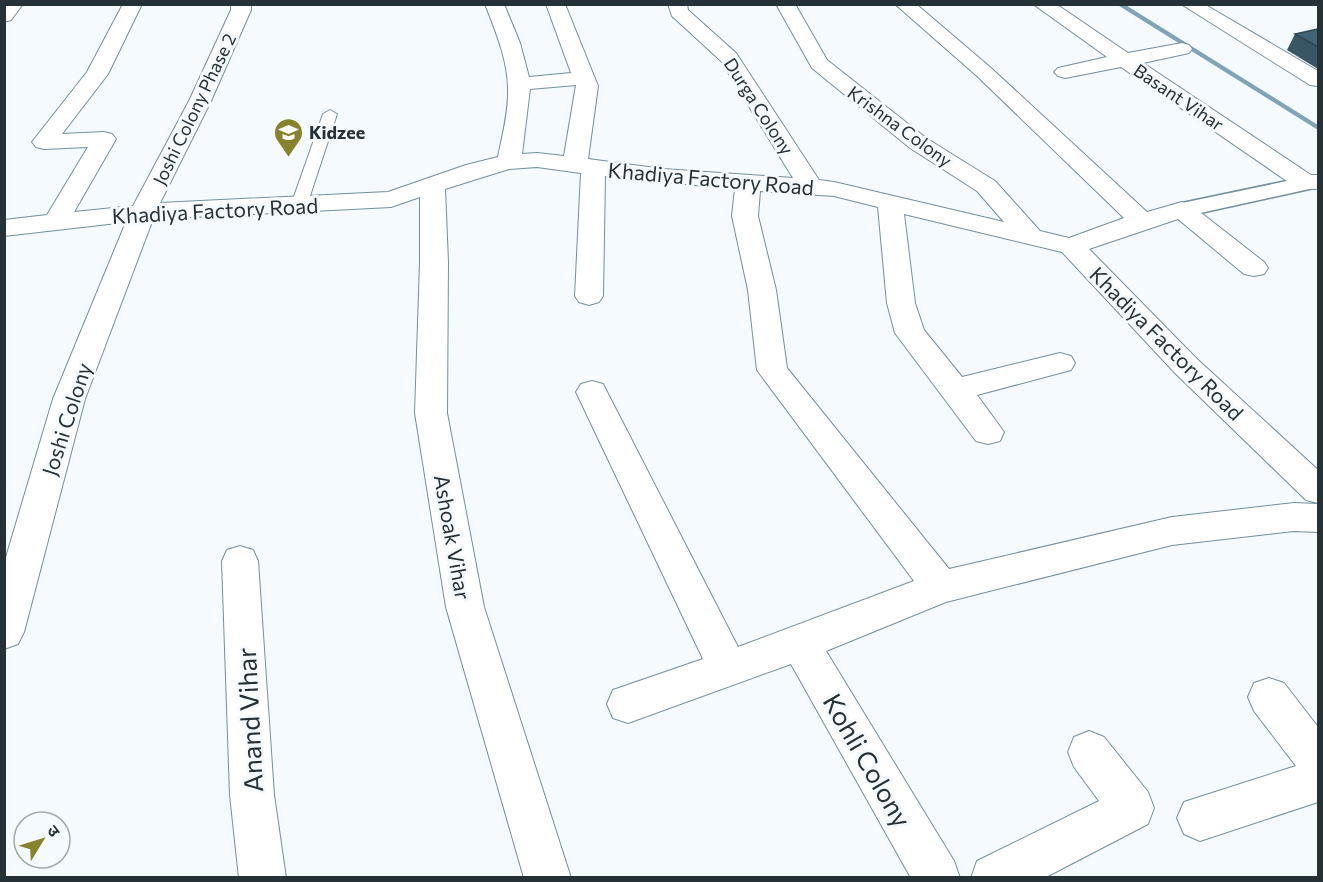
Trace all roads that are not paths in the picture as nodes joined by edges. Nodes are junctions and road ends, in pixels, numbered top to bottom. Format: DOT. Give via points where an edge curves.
graph roads {
  1 [pos="14,4"];
  2 [pos="133,4"];
  3 [pos="241,4"];
  4 [pos="494,4"];
  5 [pos="555,4"];
  6 [pos="677,4"];
  7 [pos="785,4"];
  8 [pos="904,4"];
  9 [pos="1041,4"];
  10 [pos="1190,4"];
  11 [pos="4,16"];
  12 [pos="1182,49"];
  13 [pos="1124,59"];
  14 [pos="1065,72"];
  15 [pos="583,78"];
  16 [pos="1318,80"];
  17 [pos="519,84"];
  18 [pos="330,114"];
  19 [pos="509,162"];
  20 [pos="584,165"];
  21 [pos="1312,182"];
  22 [pos="748,183"];
  23 [pos="432,184"];
  24 [pos="811,187"];
  25 [pos="890,202"];
  26 [pos="299,206"];
  27 [pos="1182,210"];
  28 [pos="143,212"];
  29 [pos="1142,221"];
  30 [pos="56,222"];
  31 [pos="4,228"];
  32 [pos="1030,236"];
  33 [pos="1071,246"];
  34 [pos="1254,268"];
  35 [pos="589,296"];
  36 [pos="1060,363"];
  37 [pos="954,390"];
  38 [pos="592,392"];
  39 [pos="988,432"];
  40 [pos="1314,482"];
  41 [pos="1318,518"];
  42 [pos="240,561"];
  43 [pos="940,587"];
  44 [pos="4,632"];
  45 [pos="800,643"];
  46 [pos="728,668"];
  47 [pos="1269,697"];
  48 [pos="628,704"];
  49 [pos="1089,752"];
  50 [pos="1318,761"];
  51 [pos="1318,781"];
  52 [pos="1200,818"];
  53 [pos="263,878"];
  54 [pos="548,878"];
  55 [pos="937,878"];
  56 [pos="994,878"];
  1 -- 11 [label="street"];
  2 -- 30 [label="street" via="97,74 44,142 104,139"];
  3 -- 28 [label="street, Joshi Colony Phase 2" via="200,101"];
  4 -- 17 [label="street" via="508,35"];
  5 -- 15 [label="street"];
  6 -- 24 [label="street, Durga Colony" via="679,12 729,57"];
  7 -- 32 [label="street, Krishna Colony" via="819,64 918,142 986,186"];
  8 -- 29 [label="street" via="984,72"];
  9 -- 13 [label="street, Basant Vihar"];
  10 -- 16 [label="street"];
  12 -- 13 [label="street"];
  13 -- 14 [label="street"];
  13 -- 21 [label="street, Basant Vihar"];
  15 -- 17 [label="street"];
  15 -- 20 [label="street"];
  17 -- 19 [label="street"];
  18 -- 26 [label="lane"];
  19 -- 20 [label="street, Khadiya Factory Road" via="537,160"];
  19 -- 23 [label="street, Khadiya Factory Road"];
  20 -- 22 [label="street, Khadiya Factory Road"];
  20 -- 35 [label="street"];
  21 -- 27 [label="street"];
  22 -- 24 [label="street, Khadiya Factory Road"];
  22 -- 43 [label="street" via="745,216 762,290 772,370"];
  23 -- 26 [label="street, Khadiya Factory Road" via="391,199"];
  23 -- 54 [label="street, Ashoak Vihar" via="431,413 465,607"];
  24 -- 25 [label="street, Khadiya Factory Road"];
  25 -- 32 [label="street, Khadiya Factory Road"];
  25 -- 37 [label="street" via="901,303 910,333"];
  26 -- 28 [label="street, Khadiya Factory Road"];
  27 -- 29 [label="street"];
  27 -- 34 [label="street"];
  28 -- 30 [label="street, Khadiya Factory Road"];
  28 -- 44 [label="street, Joshi Colony" via="69,399"];
  29 -- 33 [label="street"];
  30 -- 31 [label="street, Khadiya Factory Road"];
  32 -- 33 [label="street, Khadiya Factory Road"];
  33 -- 40 [label="street, Khadiya Factory Road" via="1186,366"];
  36 -- 37 [label="street"];
  37 -- 39 [label="street"];
  38 -- 46 [label="street"];
  41 -- 43 [label="street" via="1294,517 1172,531"];
  42 -- 53 [label="street, Anand Vihar" via="252,795"];
  43 -- 45 [label="street"];
  45 -- 46 [label="street"];
  45 -- 55 [label="street, Kohli Colony"];
  46 -- 48 [label="street"];
  47 -- 50 [label="street"];
  49 -- 56 [label="street" via="1132,808"];
  51 -- 52 [label="street"];
}
